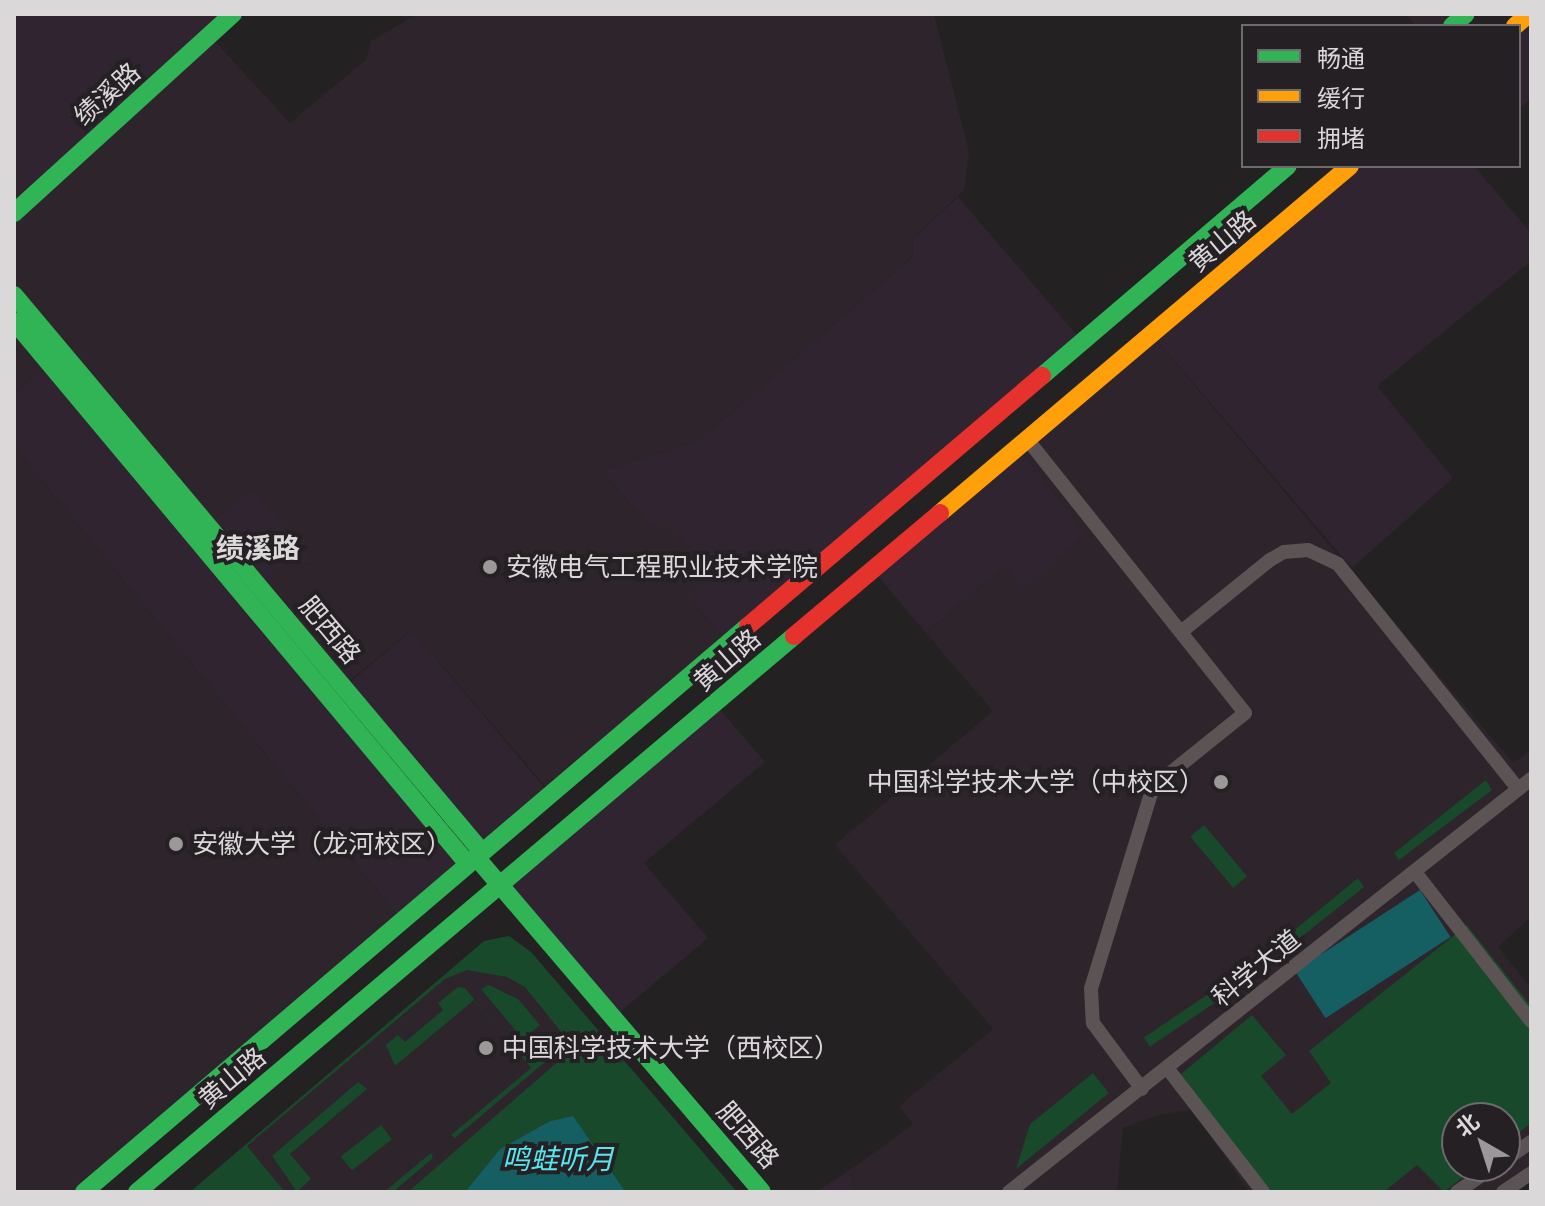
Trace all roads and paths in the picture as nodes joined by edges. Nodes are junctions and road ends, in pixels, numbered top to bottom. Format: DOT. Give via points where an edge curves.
graph roads {
  1 [pos="233,14"];
  2 [pos="1286,168"];
  3 [pos="1348,168"];
  4 [pos="14,213"];
  5 [pos="14,295"];
  6 [pos="14,321"];
  7 [pos="1027,439"];
  8 [pos="1181,632"];
  9 [pos="1531,779"];
  10 [pos="1518,789"];
  11 [pos="475,858"];
  12 [pos="1415,872"];
  13 [pos="501,887"];
  14 [pos="1531,1021"];
  15 [pos="1168,1069"];
  16 [pos="1142,1089"];
  17 [pos="1531,1173"];
  18 [pos="84,1192"];
  19 [pos="137,1192"];
  20 [pos="762,1192"];
  21 [pos="1009,1192"];
  22 [pos="1263,1192"];
  23 [pos="1503,1192"];
  1 -- 4 [label="main road, 绩溪路"];
  2 -- 11 [label="main road, 黄山路"];
  3 -- 7 [label="main road, 黄山路"];
  5 -- 11 [label="main road, 肥西路"];
  6 -- 11 [label="main road, 肥西路"];
  7 -- 8 [label="street"];
  7 -- 13 [label="main road, 黄山路"];
  8 -- 10 [label="street" via="1270,560 1284,552 1308,550 1338,564"];
  8 -- 16 [label="street" via="1245,713 1153,787 1091,989 1093,1023"];
  9 -- 10 [label="street, 科学大道"];
  10 -- 12 [label="street, 科学大道"];
  11 -- 13 [label="main road, 肥西路"];
  11 -- 18 [label="main road, 黄山路"];
  12 -- 14 [label="street"];
  12 -- 15 [label="street, 科学大道"];
  13 -- 19 [label="main road, 黄山路"];
  13 -- 20 [label="main road, 肥西路"];
  15 -- 16 [label="street, 科学大道"];
  15 -- 22 [label="street"];
  16 -- 21 [label="street, 科学大道"];
  17 -- 23 [label="street"];
}
